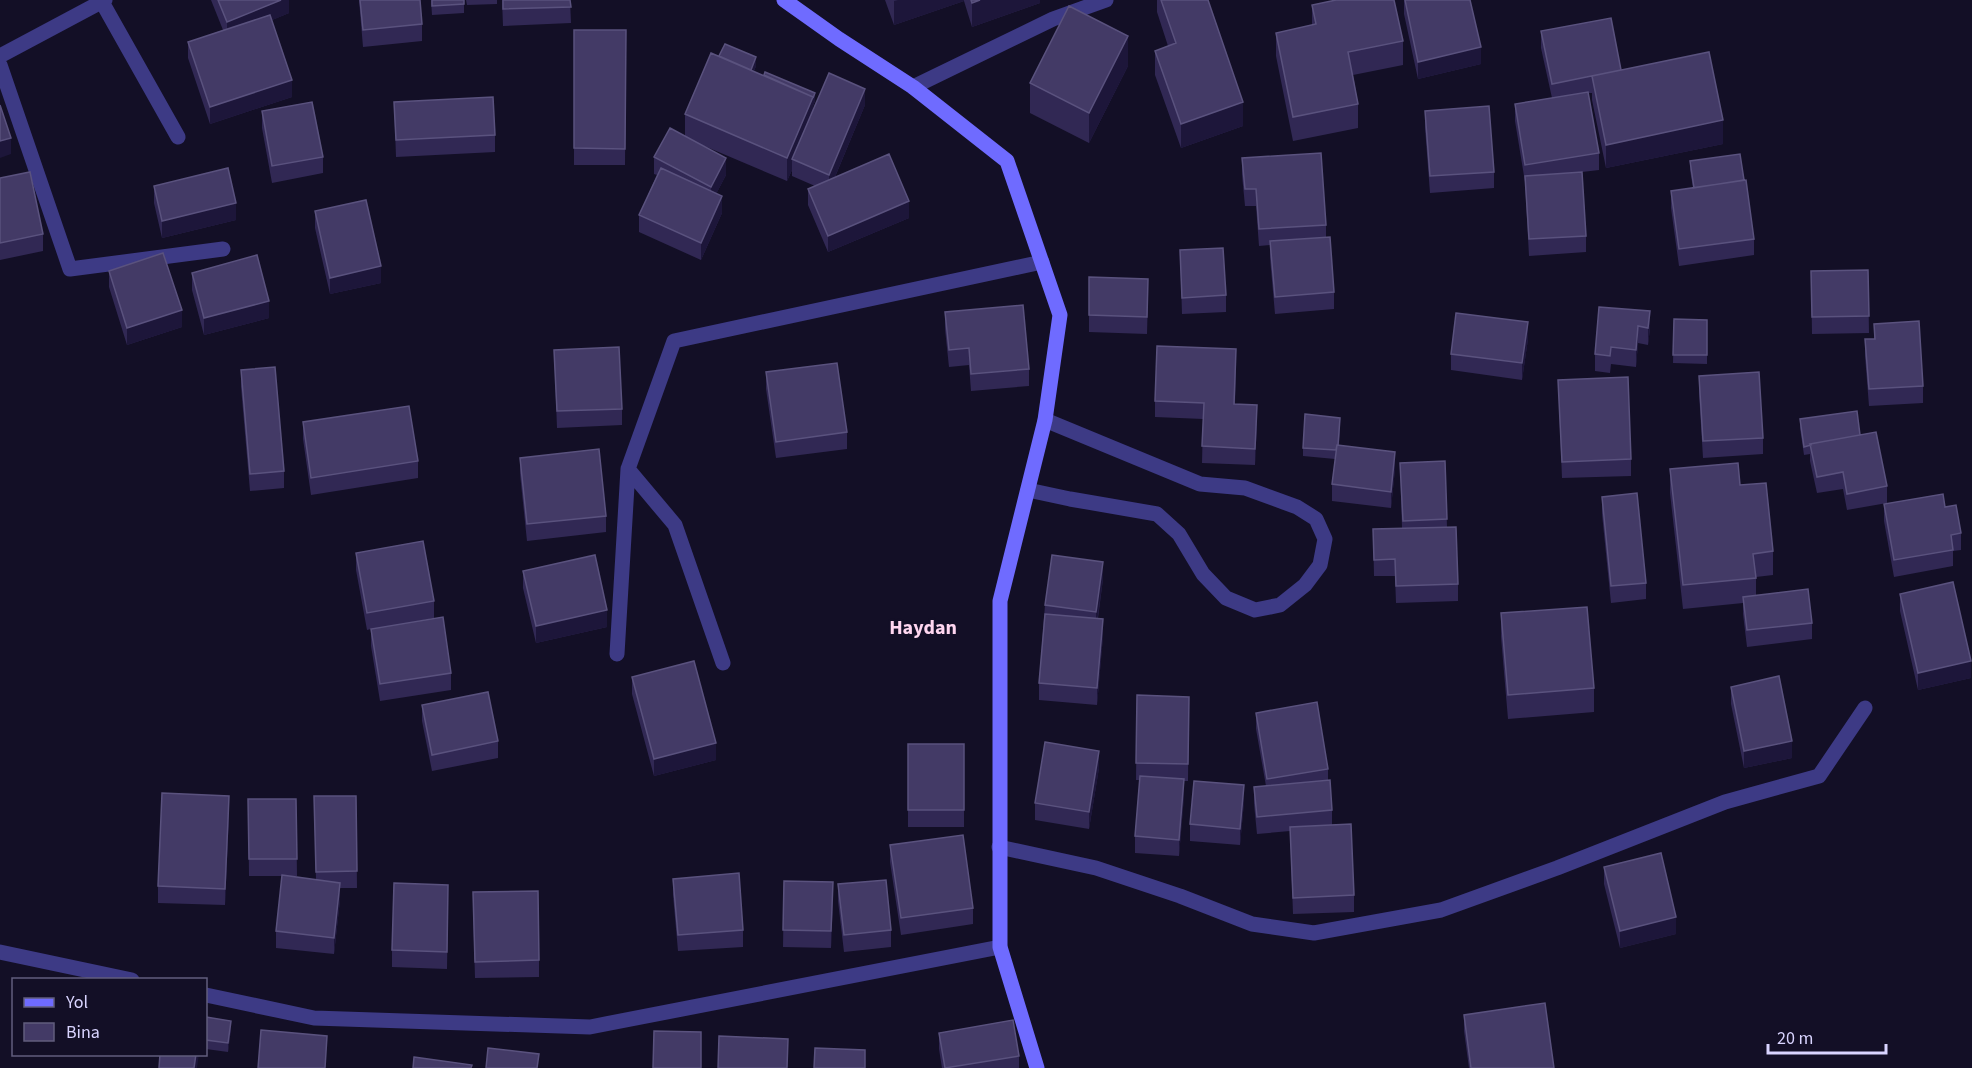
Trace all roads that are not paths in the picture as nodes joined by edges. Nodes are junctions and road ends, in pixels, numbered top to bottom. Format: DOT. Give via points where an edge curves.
graph roads {
  1 [pos="784,0"];
  2 [pos="1106,0"];
  3 [pos="103,1"];
  4 [pos="0,56"];
  5 [pos="0,65"];
  6 [pos="913,87"];
  7 [pos="178,137"];
  8 [pos="223,249"];
  9 [pos="1042,262"];
  10 [pos="1045,420"];
  11 [pos="628,469"];
  12 [pos="1028,490"];
  13 [pos="617,654"];
  14 [pos="723,663"];
  15 [pos="1865,708"];
  16 [pos="999,847"];
  17 [pos="1000,947"];
  18 [pos="0,952"];
  19 [pos="123,978"];
  20 [pos="207,995"];
  21 [pos="1037,1068"];
  1 -- 6 [label="street"];
  2 -- 6 [label="street" via="1053,19"];
  3 -- 4 [label="street"];
  3 -- 7 [label="street"];
  5 -- 8 [label="street" via="70,268"];
  6 -- 9 [label="street" via="1007,160"];
  9 -- 10 [label="street" via="1060,315"];
  9 -- 11 [label="street" via="674,341"];
  10 -- 12 [label="street"];
  10 -- 12 [label="street" via="1200,484 1245,488 1297,507 1316,519 1325,539 1320,565 1305,585 1280,605 1255,610 1226,598 1203,574 1179,534 1157,514"];
  11 -- 13 [label="street"];
  11 -- 14 [label="street" via="675,525"];
  12 -- 16 [label="street" via="1000,601"];
  15 -- 16 [label="street" via="1819,776 1725,802 1441,910 1314,933 1252,924 1096,868"];
  16 -- 17 [label="street"];
  17 -- 20 [label="street" via="590,1028 314,1018"];
  17 -- 21 [label="street"];
  18 -- 19 [label="street"];
}
